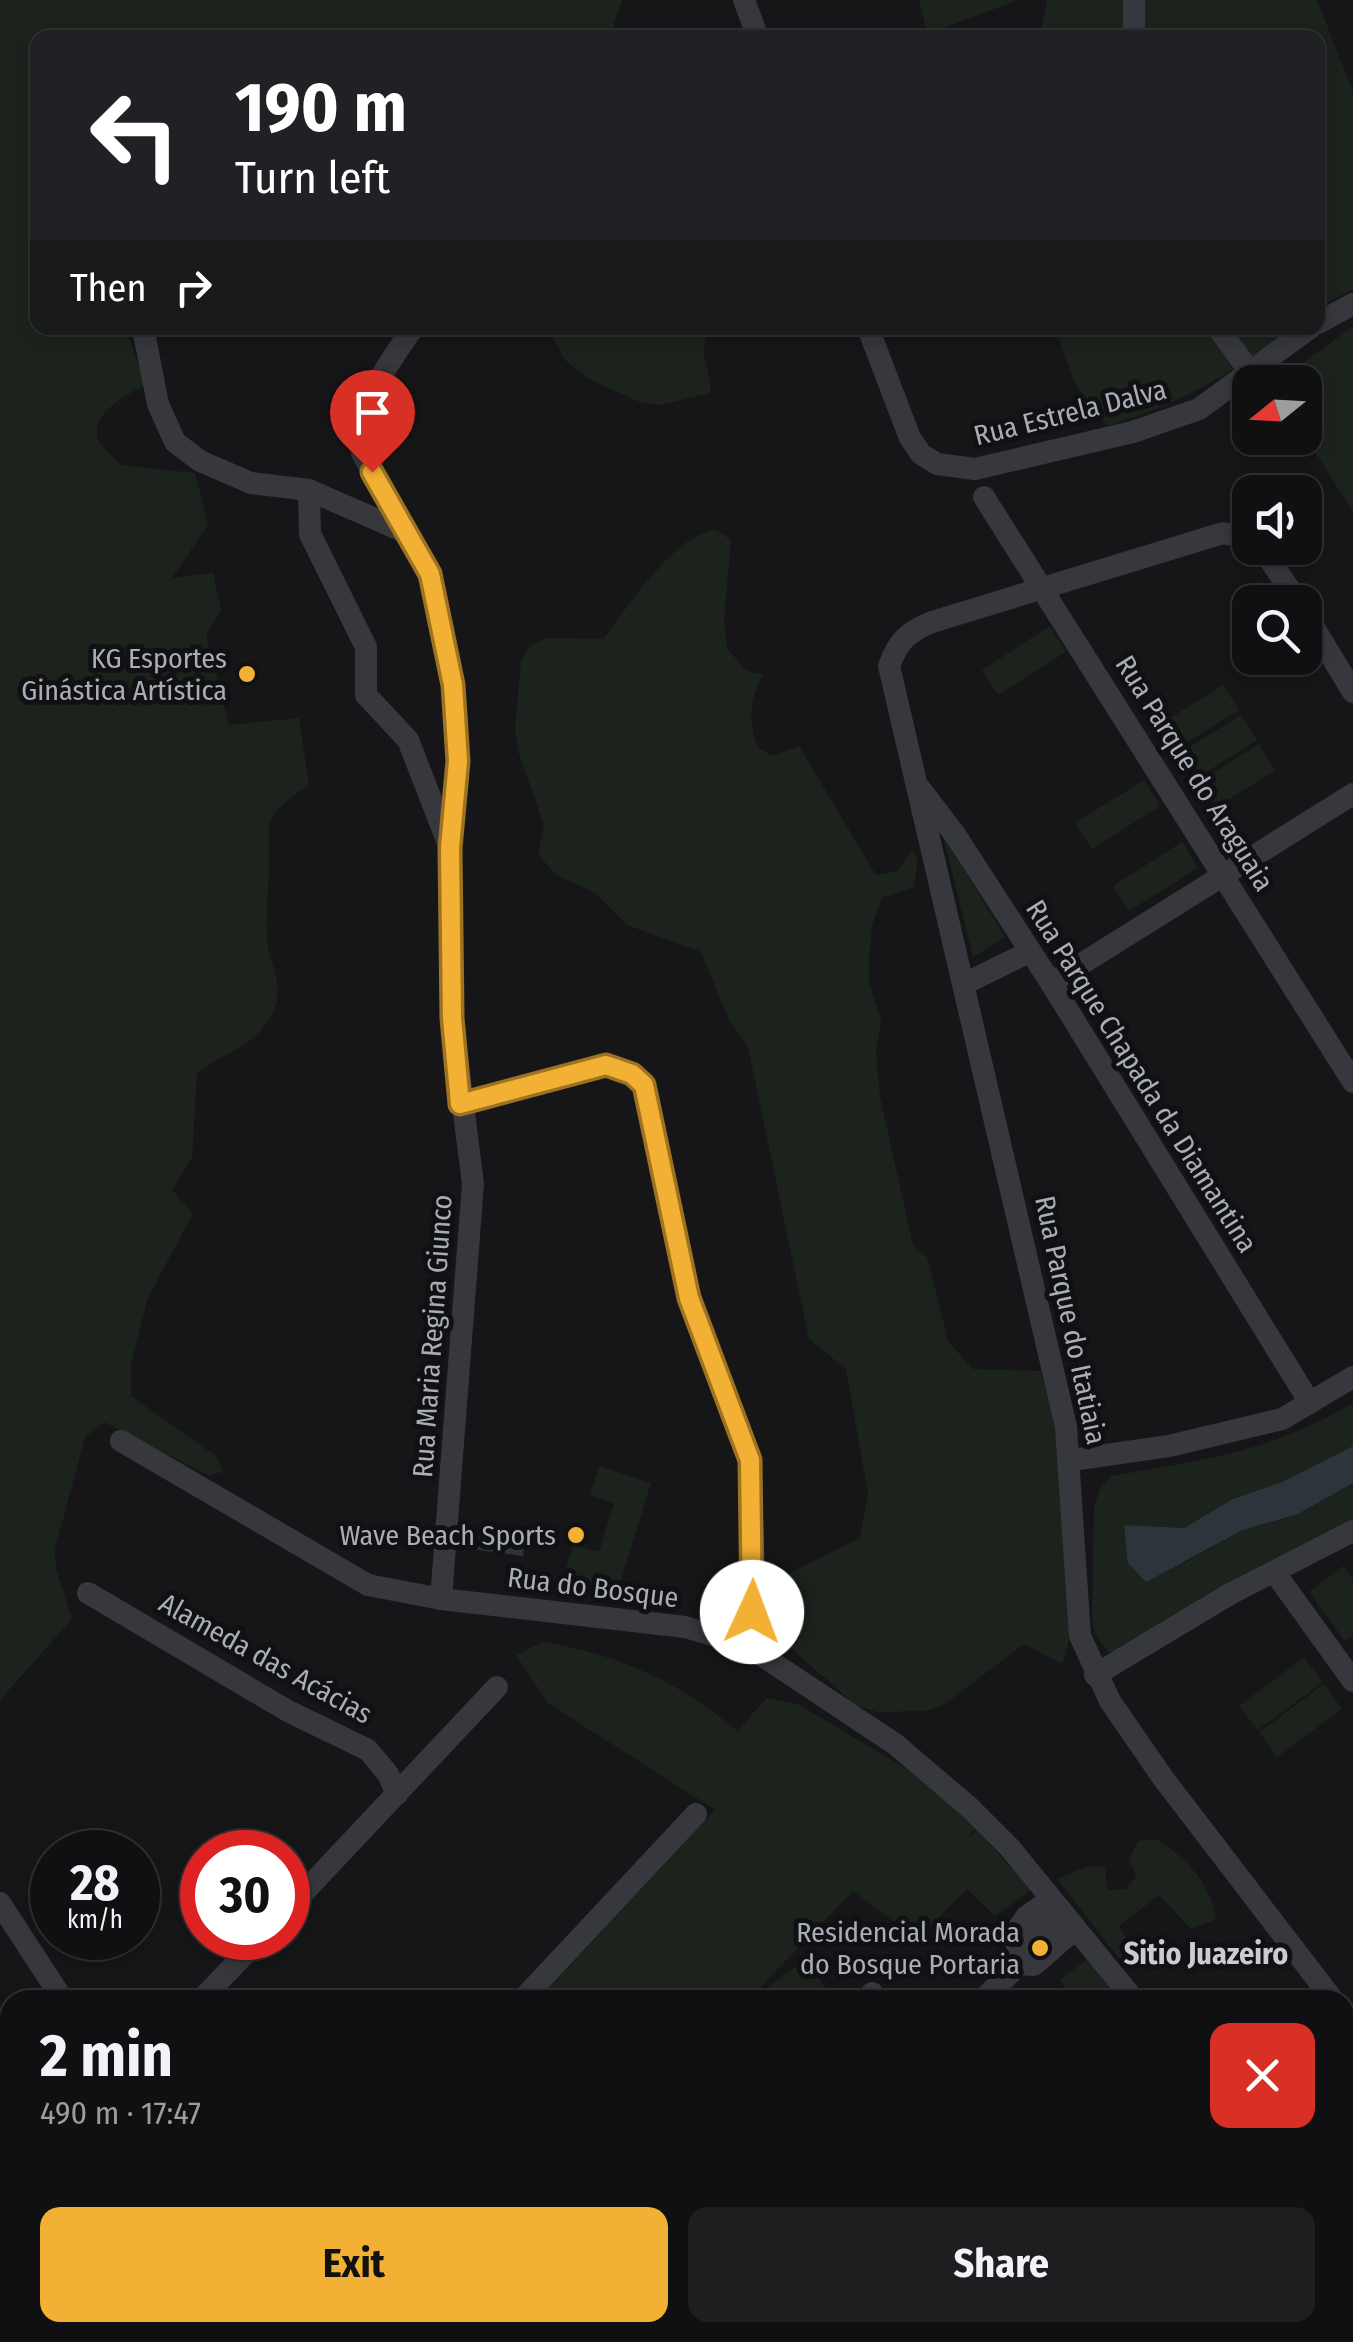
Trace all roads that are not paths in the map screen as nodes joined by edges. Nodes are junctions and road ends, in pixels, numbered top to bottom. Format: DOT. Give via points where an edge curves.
graph roads {
  1 [pos="744,0"];
  2 [pos="1134,0"];
  3 [pos="755,30"];
  4 [pos="1134,30"];
  5 [pos="1353,304"];
  6 [pos="1325,320"];
  7 [pos="144,335"];
  8 [pos="409,335"];
  9 [pos="871,335"];
  10 [pos="1223,335"];
  11 [pos="1299,335"];
  12 [pos="1245,365"];
  13 [pos="1254,365"];
  14 [pos="1232,389"];
  15 [pos="309,490"];
  16 [pos="984,497"];
  17 [pos="1232,533"];
  18 [pos="410,534"];
  19 [pos="1042,586"];
  20 [pos="1322,641"];
  21 [pos="1353,692"];
  22 [pos="917,786"];
  23 [pos="1353,794"];
  24 [pos="450,848"];
  25 [pos="1223,874"];
  26 [pos="1028,952"];
  27 [pos="1051,983"];
  28 [pos="964,984"];
  29 [pos="1353,1082"];
  30 [pos="460,1104"];
  31 [pos="1353,1377"];
  32 [pos="1310,1403"];
  33 [pos="121,1441"];
  34 [pos="1072,1460"];
  35 [pos="1353,1530"];
  36 [pos="1274,1574"];
  37 [pos="88,1592"];
  38 [pos="441,1599"];
  39 [pos="746,1644"];
  40 [pos="1095,1674"];
  41 [pos="1353,1682"];
  42 [pos="496,1688"];
  43 [pos="397,1794"];
  44 [pos="696,1814"];
  45 [pos="310,1886"];
  46 [pos="0,1903"];
  47 [pos="1063,1913"];
  48 [pos="239,1960"];
  49 [pos="1020,1964"];
  50 [pos="57,1990"];
  51 [pos="211,1990"];
  52 [pos="531,1990"];
  53 [pos="993,1990"];
  54 [pos="1126,1990"];
  55 [pos="1324,1990"];
  1 -- 3 [label="street"];
  2 -- 4 [label="street"];
  5 -- 6 [label="street"];
  7 -- 15 [label="street" via="158,404 175,442 251,483"];
  8 -- 18 [label="street" via="369,401 359,434 367,462"];
  9 -- 14 [label="street, Rua Estrela Dalva" via="910,438 937,464 975,469 1133,432 1200,409"];
  10 -- 12 [label="street"];
  11 -- 13 [label="street, Rua Estrela Dalva"];
  15 -- 18 [label="street"];
  15 -- 24 [label="street" via="310,534 366,647 366,695 408,740"];
  16 -- 19 [label="street, Rua Parque do Araguaia"];
  17 -- 19 [label="street"];
  18 -- 24 [label="street" via="430,574 453,685 458,761"];
  19 -- 22 [label="street, Rua Parque do Itatiaia" via="908,632 896,647 889,666"];
  19 -- 25 [label="street, Rua Parque do Araguaia"];
  20 -- 21 [label="street"];
  22 -- 26 [label="street, Rua Parque Chapada da Diamantina"];
  22 -- 28 [label="street, Rua Parque do Itatiaia"];
  23 -- 25 [label="street"];
  24 -- 30 [label="street, Rua Maria Regina Giunco"];
  25 -- 27 [label="street"];
  25 -- 29 [label="street, Rua Parque do Araguaia"];
  26 -- 27 [label="street, Rua Parque Chapada da Diamantina"];
  26 -- 28 [label="street"];
  27 -- 32 [label="street, Rua Parque Chapada da Diamantina"];
  28 -- 34 [label="street, Rua Parque do Itatiaia"];
  30 -- 38 [label="street, Rua Maria Regina Giunco" via="473,1184 471,1245"];
  30 -- 39 [label="street" via="606,1065 644,1085 689,1298 750,1460 754,1577"];
  31 -- 32 [label="street"];
  32 -- 34 [label="street" via="1248,1429"];
  33 -- 38 [label="street, Rua do Bosque" via="368,1585"];
  34 -- 40 [label="street, Rua Parque do Itatiaia" via="1077,1620"];
  35 -- 36 [label="street"];
  36 -- 40 [label="street"];
  36 -- 41 [label="street"];
  37 -- 43 [label="street, Alameda das Acácias" via="288,1711 368,1750"];
  38 -- 39 [label="street, Rua do Bosque" via="685,1627"];
  39 -- 47 [label="street, Rua do Bosque" via="927,1768 996,1834"];
  40 -- 55 [label="street, Rua Parque do Itatiaia" via="1162,1778"];
  42 -- 43 [label="street"];
  43 -- 45 [label="street"];
  44 -- 52 [label="street"];
  46 -- 50 [label="street"];
  47 -- 49 [label="street" via="1034,1965"];
  47 -- 49 [label="street" via="1026,1916 1015,1933"];
  47 -- 54 [label="street, Rua do Bosque"];
  48 -- 51 [label="street"];
  49 -- 53 [label="street"];
}
